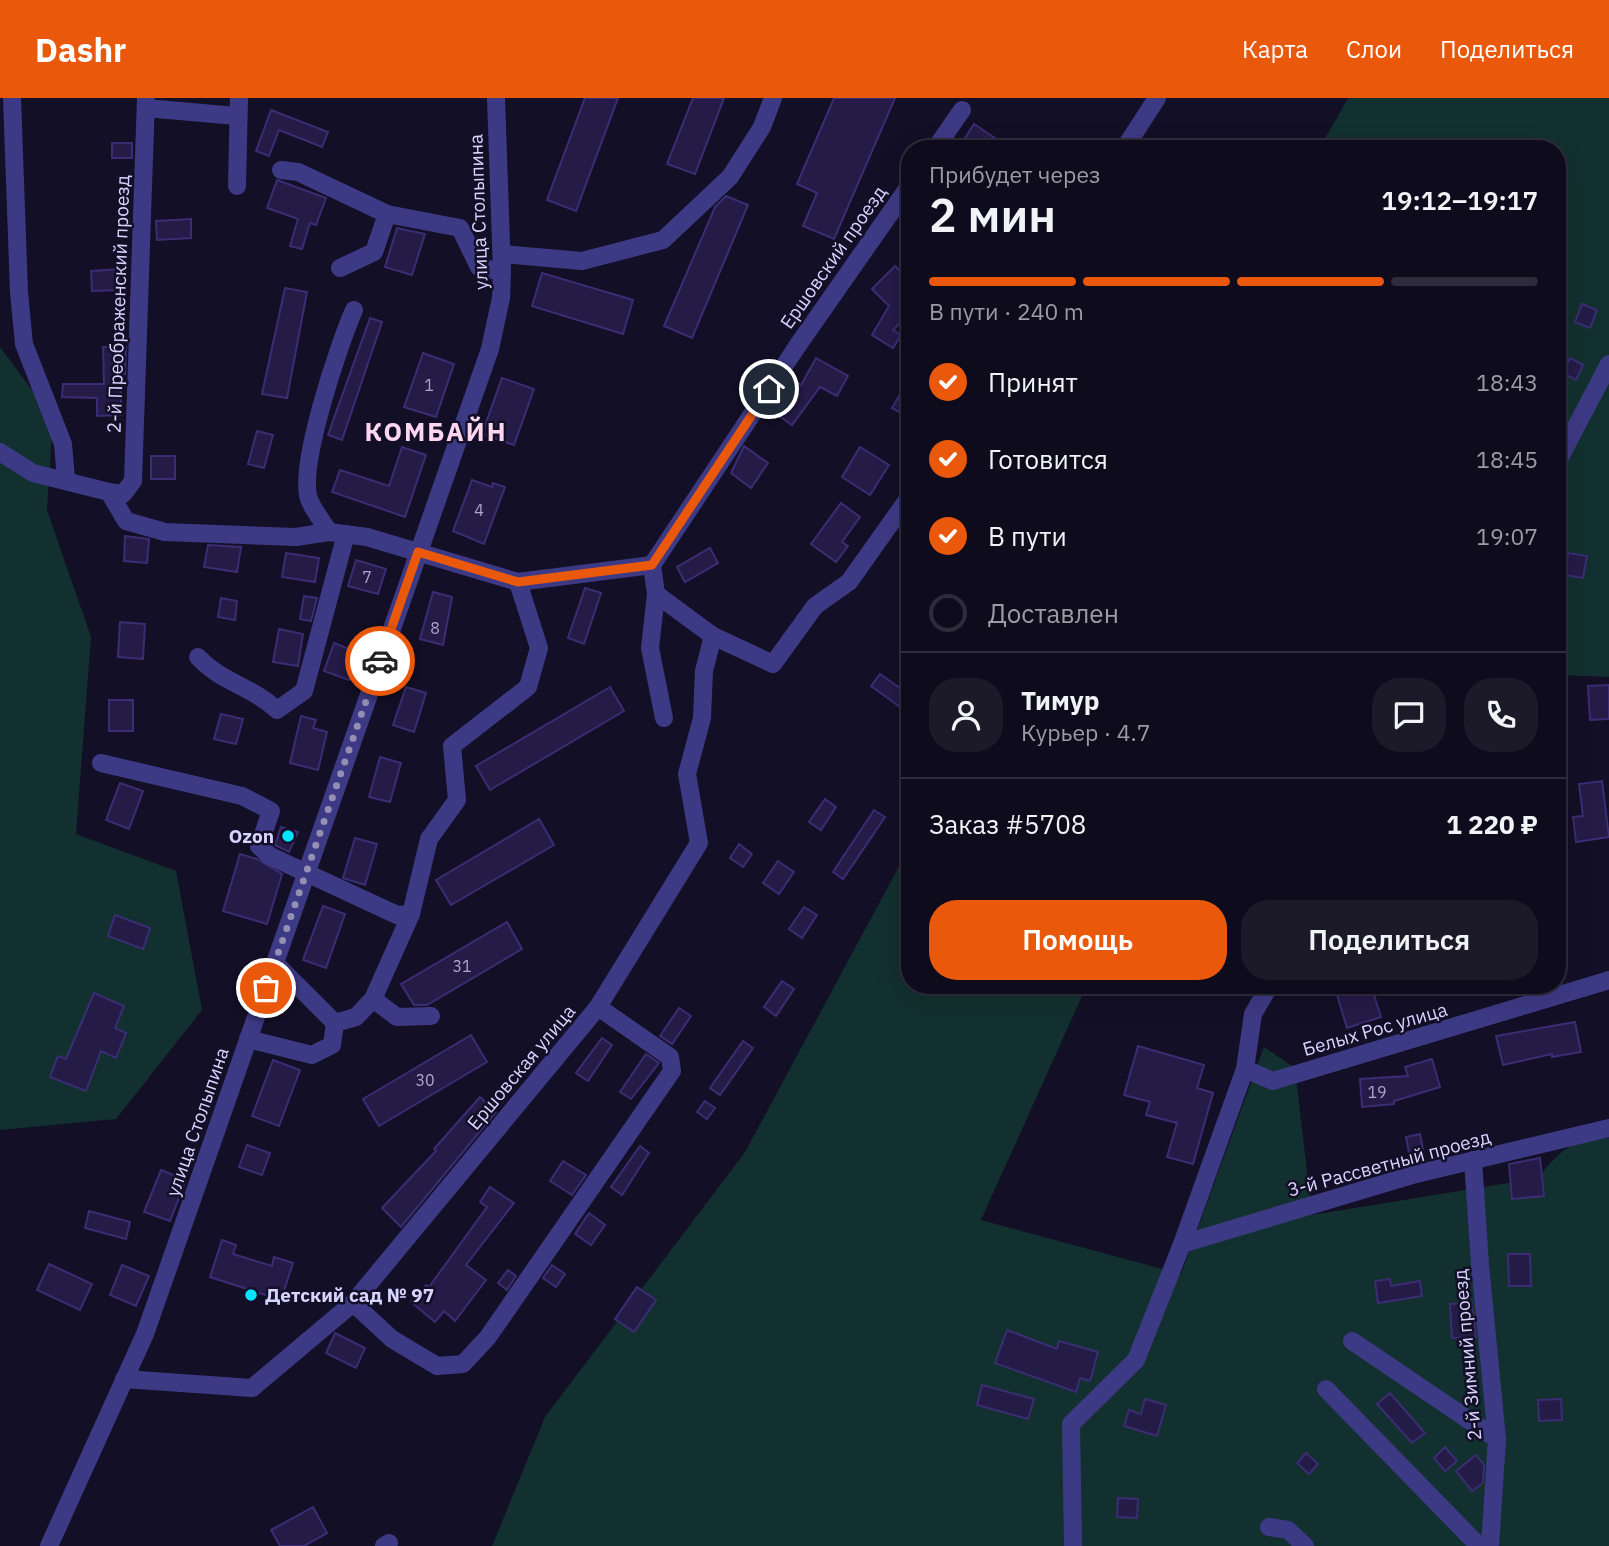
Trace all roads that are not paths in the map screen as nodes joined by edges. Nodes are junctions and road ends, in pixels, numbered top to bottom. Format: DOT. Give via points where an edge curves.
graph roads {
  1 [pos="12,98"];
  2 [pos="239,98"];
  3 [pos="496,98"];
  4 [pos="773,98"];
  5 [pos="1157,98"];
  6 [pos="146,103"];
  7 [pos="962,110"];
  8 [pos="236,116"];
  9 [pos="941,140"];
  10 [pos="1130,140"];
  11 [pos="281,170"];
  12 [pos="237,186"];
  13 [pos="901,197"];
  14 [pos="387,214"];
  15 [pos="502,263"];
  16 [pos="340,268"];
  17 [pos="354,310"];
  18 [pos="1609,364"];
  19 [pos="1566,446"];
  20 [pos="0,452"];
  21 [pos="66,479"];
  22 [pos="109,492"];
  23 [pos="901,509"];
  24 [pos="337,533"];
  25 [pos="418,552"];
  26 [pos="652,565"];
  27 [pos="518,582"];
  28 [pos="656,594"];
  29 [pos="713,636"];
  30 [pos="198,657"];
  31 [pos="664,718"];
  32 [pos="100,763"];
  33 [pos="307,872"];
  34 [pos="411,914"];
  35 [pos="275,963"];
  36 [pos="1609,980"];
  37 [pos="1566,993"];
  38 [pos="1265,994"];
  39 [pos="1562,994"];
  40 [pos="373,999"];
  41 [pos="598,1007"];
  42 [pos="431,1016"];
  43 [pos="335,1023"];
  44 [pos="248,1039"];
  45 [pos="1245,1069"];
  46 [pos="1609,1128"];
  47 [pos="1474,1160"];
  48 [pos="1182,1244"];
  49 [pos="353,1303"];
  50 [pos="1352,1341"];
  51 [pos="124,1379"];
  52 [pos="1326,1389"];
  53 [pos="1497,1439"];
  54 [pos="1269,1527"];
  55 [pos="49,1546"];
  56 [pos="1073,1546"];
  57 [pos="1304,1546"];
  58 [pos="1479,1546"];
  59 [pos="1490,1546"];
  1 -- 21 [label="street" via="24,344 63,444"];
  2 -- 8 [label="street"];
  3 -- 15 [label="street, улица Столыпина"];
  4 -- 15 [label="street" via="762,127 730,177 663,240 582,261"];
  5 -- 10 [label="street"];
  6 -- 8 [label="street"];
  6 -- 22 [label="street, 2-й Преображенский проезд" via="133,481 123,494"];
  7 -- 9 [label="street"];
  8 -- 12 [label="street"];
  11 -- 14 [label="street" via="298,172"];
  13 -- 26 [label="street, Ершовский проезд"];
  14 -- 15 [label="street" via="460,228 479,267"];
  14 -- 16 [label="street" via="374,252"];
  15 -- 25 [label="street, улица Столыпина" via="501,298 490,349"];
  17 -- 24 [label="street" via="334,357 311,453 308,498"];
  18 -- 19 [label="street"];
  20 -- 21 [label="street" via="33,473"];
  21 -- 22 [label="street"];
  22 -- 24 [label="street" via="126,521 165,532 296,537"];
  23 -- 29 [label="street" via="849,582 815,606 773,664"];
  24 -- 25 [label="street"];
  24 -- 30 [label="street" via="304,691 277,710 258,693 212,672"];
  25 -- 27 [label="street"];
  25 -- 33 [label="street, улица Столыпина"];
  26 -- 27 [label="street"];
  26 -- 28 [label="street"];
  27 -- 34 [label="street" via="539,648 528,687 452,746 457,800 429,839"];
  28 -- 29 [label="street"];
  28 -- 31 [label="street" via="650,648"];
  29 -- 41 [label="street, Ершовская улица" via="704,671 702,718 687,774 699,843"];
  32 -- 33 [label="street" via="242,796 271,811 260,846 270,856"];
  33 -- 34 [label="street" via="397,915"];
  33 -- 35 [label="street, улица Столыпина"];
  34 -- 40 [label="street"];
  35 -- 43 [label="street"];
  35 -- 44 [label="street, улица Столыпина"];
  36 -- 37 [label="street, Белых Рос улица"];
  38 -- 45 [label="street" via="1253,1014"];
  39 -- 45 [label="street, Белых Рос улица" via="1273,1081"];
  40 -- 42 [label="street" via="397,1017"];
  40 -- 43 [label="street" via="356,1017"];
  41 -- 49 [label="street, Ершовская улица"];
  41 -- 49 [label="street" via="670,1057 672,1070 488,1337 463,1364 437,1366 392,1339"];
  43 -- 44 [label="street" via="332,1045 312,1055"];
  44 -- 51 [label="street, улица Столыпина" via="145,1334"];
  45 -- 48 [label="street"];
  46 -- 47 [label="street, 3-й Рассветный проезд"];
  47 -- 48 [label="street, 3-й Рассветный проезд"];
  47 -- 53 [label="street, 2-й Зимний проезд"];
  48 -- 56 [label="street" via="1136,1360 1071,1424"];
  49 -- 51 [label="street, Ершовская улица" via="252,1388"];
  50 -- 53 [label="street"];
  51 -- 55 [label="street, улица Столыпина"];
  52 -- 58 [label="street"];
  53 -- 59 [label="street, 2-й Зимний проезд"];
  54 -- 57 [label="street" via="1288,1530"];
}
